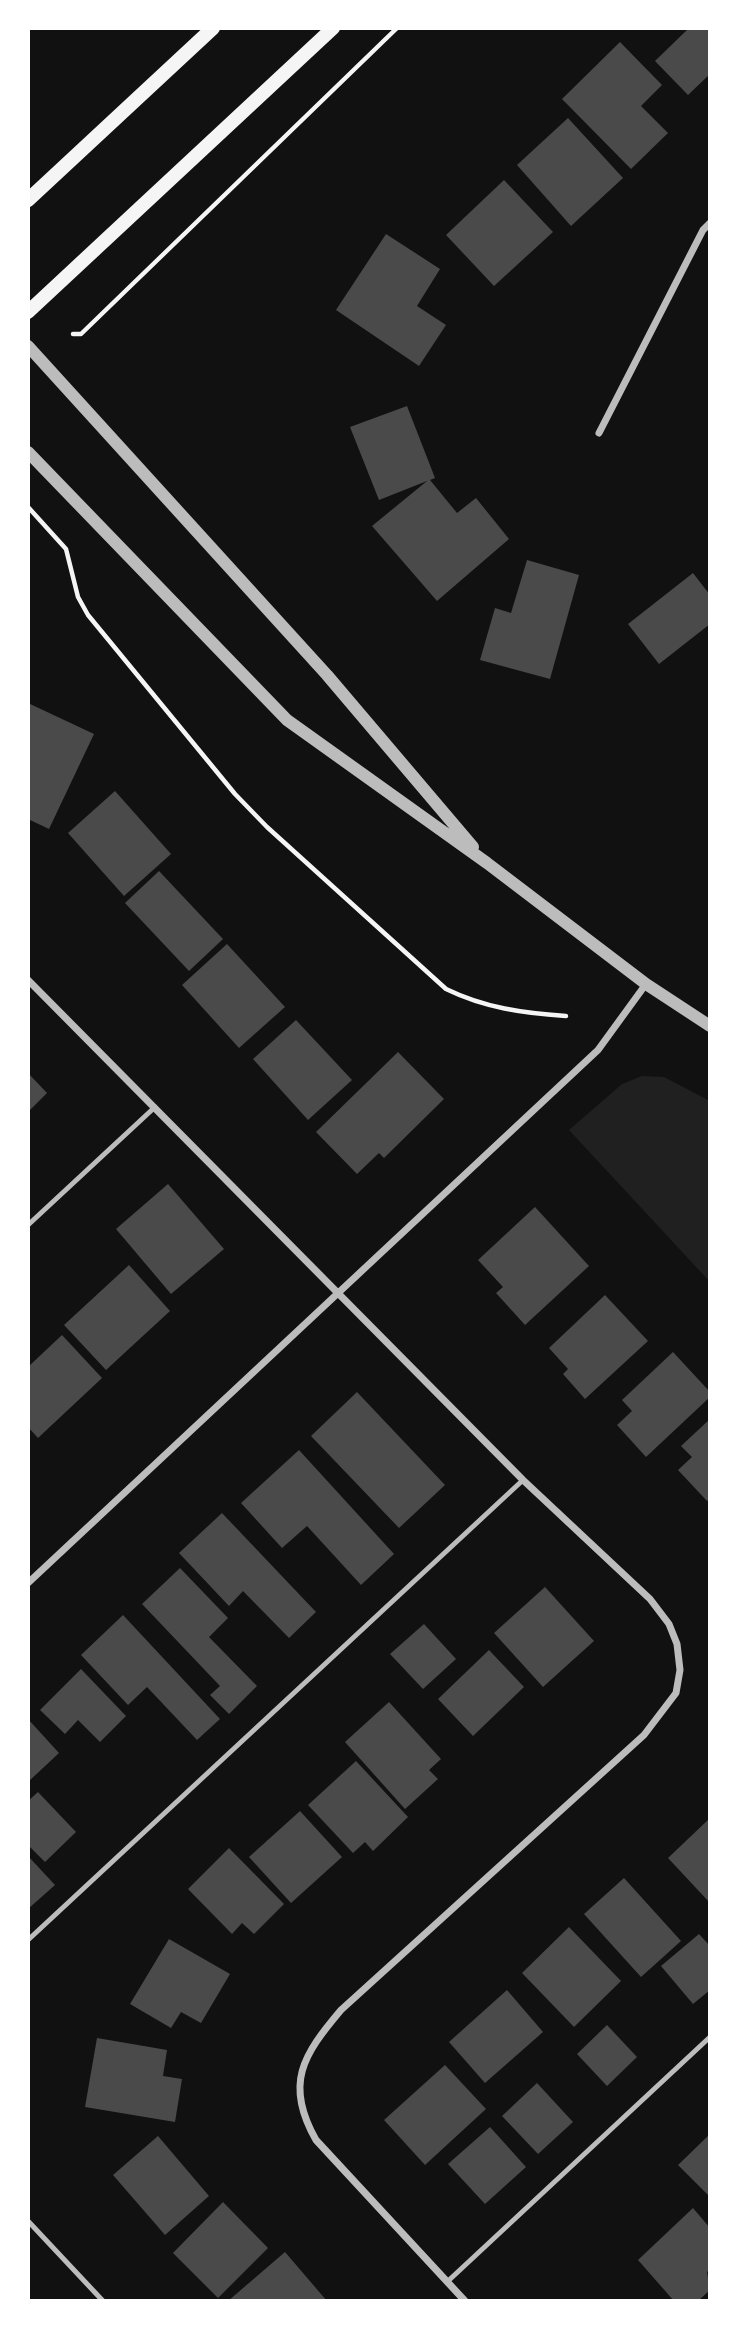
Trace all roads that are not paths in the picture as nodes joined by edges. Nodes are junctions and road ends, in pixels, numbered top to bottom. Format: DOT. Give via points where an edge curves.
graph roads {
  1 [pos="213,28"];
  2 [pos="333,28"];
  3 [pos="28,200"];
  4 [pos="710,223"];
  5 [pos="28,312"];
  6 [pos="28,346"];
  7 [pos="598,433"];
  8 [pos="28,452"];
  9 [pos="487,863"];
  10 [pos="28,980"];
  11 [pos="646,984"];
  12 [pos="710,1026"];
  13 [pos="155,1107"];
  14 [pos="28,1225"];
  15 [pos="340,1292"];
  16 [pos="523,1480"];
  17 [pos="28,1583"];
  18 [pos="28,1940"];
  19 [pos="710,2037"];
  20 [pos="28,2221"];
  21 [pos="447,2282"];
  22 [pos="103,2301"];
  23 [pos="465,2301"];
  1 -- 3 [label="main road"];
  2 -- 5 [label="main road"];
  4 -- 7 [label="street"];
  6 -- 9 [label="street" via="327,675"];
  8 -- 9 [label="street" via="287,720"];
  9 -- 11 [label="street"];
  10 -- 13 [label="street"];
  11 -- 12 [label="street"];
  11 -- 15 [label="street" via="598,1050"];
  13 -- 14 [label="lane"];
  13 -- 15 [label="street"];
  15 -- 16 [label="street"];
  15 -- 17 [label="street"];
  16 -- 18 [label="lane"];
  16 -- 21 [label="street" via="650,1600 669,1624 680,1670 677,1693 644,1735 341,2010 316,2039 301,2067 299,2097 305,2122 316,2140"];
  19 -- 21 [label="lane"];
  20 -- 22 [label="lane"];
  21 -- 23 [label="street"];
}
